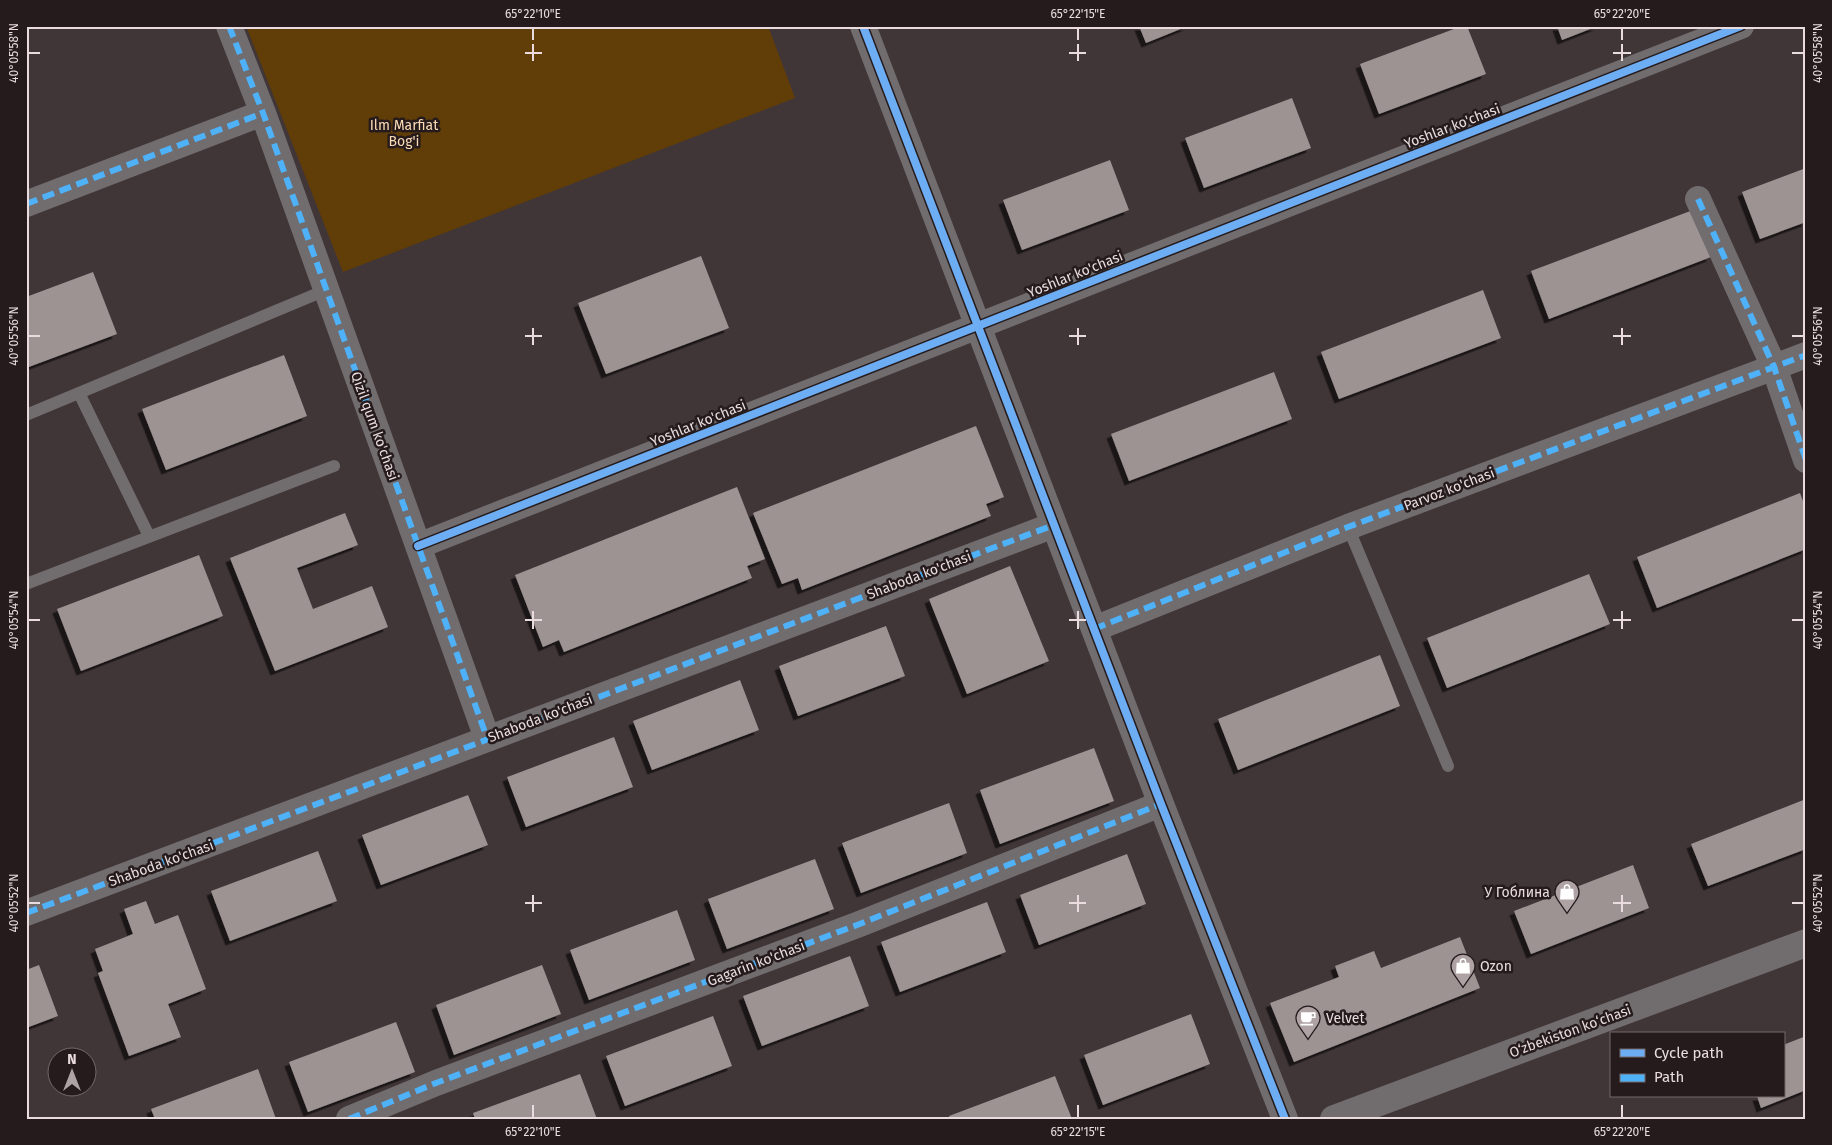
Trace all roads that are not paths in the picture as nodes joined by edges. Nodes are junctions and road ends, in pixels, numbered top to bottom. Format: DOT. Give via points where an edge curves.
graph roads {
  1 [pos="230,26"];
  2 [pos="863,26"];
  3 [pos="1741,26"];
  4 [pos="263,113"];
  5 [pos="1698,199"];
  6 [pos="26,204"];
  7 [pos="326,290"];
  8 [pos="977,326"];
  9 [pos="1806,355"];
  10 [pos="1774,367"];
  11 [pos="79,393"];
  12 [pos="26,415"];
  13 [pos="1806,460"];
  14 [pos="334,466"];
  15 [pos="1054,524"];
  16 [pos="1348,527"];
  17 [pos="150,536"];
  18 [pos="418,546"];
  19 [pos="26,584"];
  20 [pos="1094,629"];
  21 [pos="487,738"];
  22 [pos="1448,766"];
  23 [pos="1161,804"];
  24 [pos="26,913"];
  25 [pos="1806,943"];
  26 [pos="349,1119"];
  27 [pos="1285,1119"];
  28 [pos="1334,1119"];
  1 -- 4 [label="street, Qizil qum ko'chasi"];
  2 -- 8 [label="street"];
  3 -- 8 [label="street, Yoshlar ko'chasi"];
  4 -- 6 [label="street"];
  4 -- 7 [label="street, Qizil qum ko'chasi"];
  5 -- 10 [label="street"];
  7 -- 11 [label="lane"];
  7 -- 18 [label="street, Qizil qum ko'chasi"];
  8 -- 15 [label="street"];
  8 -- 18 [label="street, Yoshlar ko'chasi"];
  9 -- 10 [label="street, Parvoz ko'chasi"];
  10 -- 13 [label="street"];
  10 -- 16 [label="street, Parvoz ko'chasi"];
  11 -- 12 [label="lane"];
  11 -- 17 [label="lane"];
  14 -- 17 [label="lane"];
  15 -- 20 [label="street"];
  15 -- 21 [label="street, Shaboda ko'chasi"];
  16 -- 20 [label="street, Parvoz ko'chasi"];
  16 -- 22 [label="lane"];
  17 -- 19 [label="lane"];
  18 -- 21 [label="street, Qizil qum ko'chasi"];
  20 -- 23 [label="street"];
  21 -- 24 [label="street, Shaboda ko'chasi"];
  23 -- 26 [label="street, Gagarin ko'chasi"];
  23 -- 27 [label="street"];
  25 -- 28 [label="street, O‘zbekiston ko‘chasi"];
}
